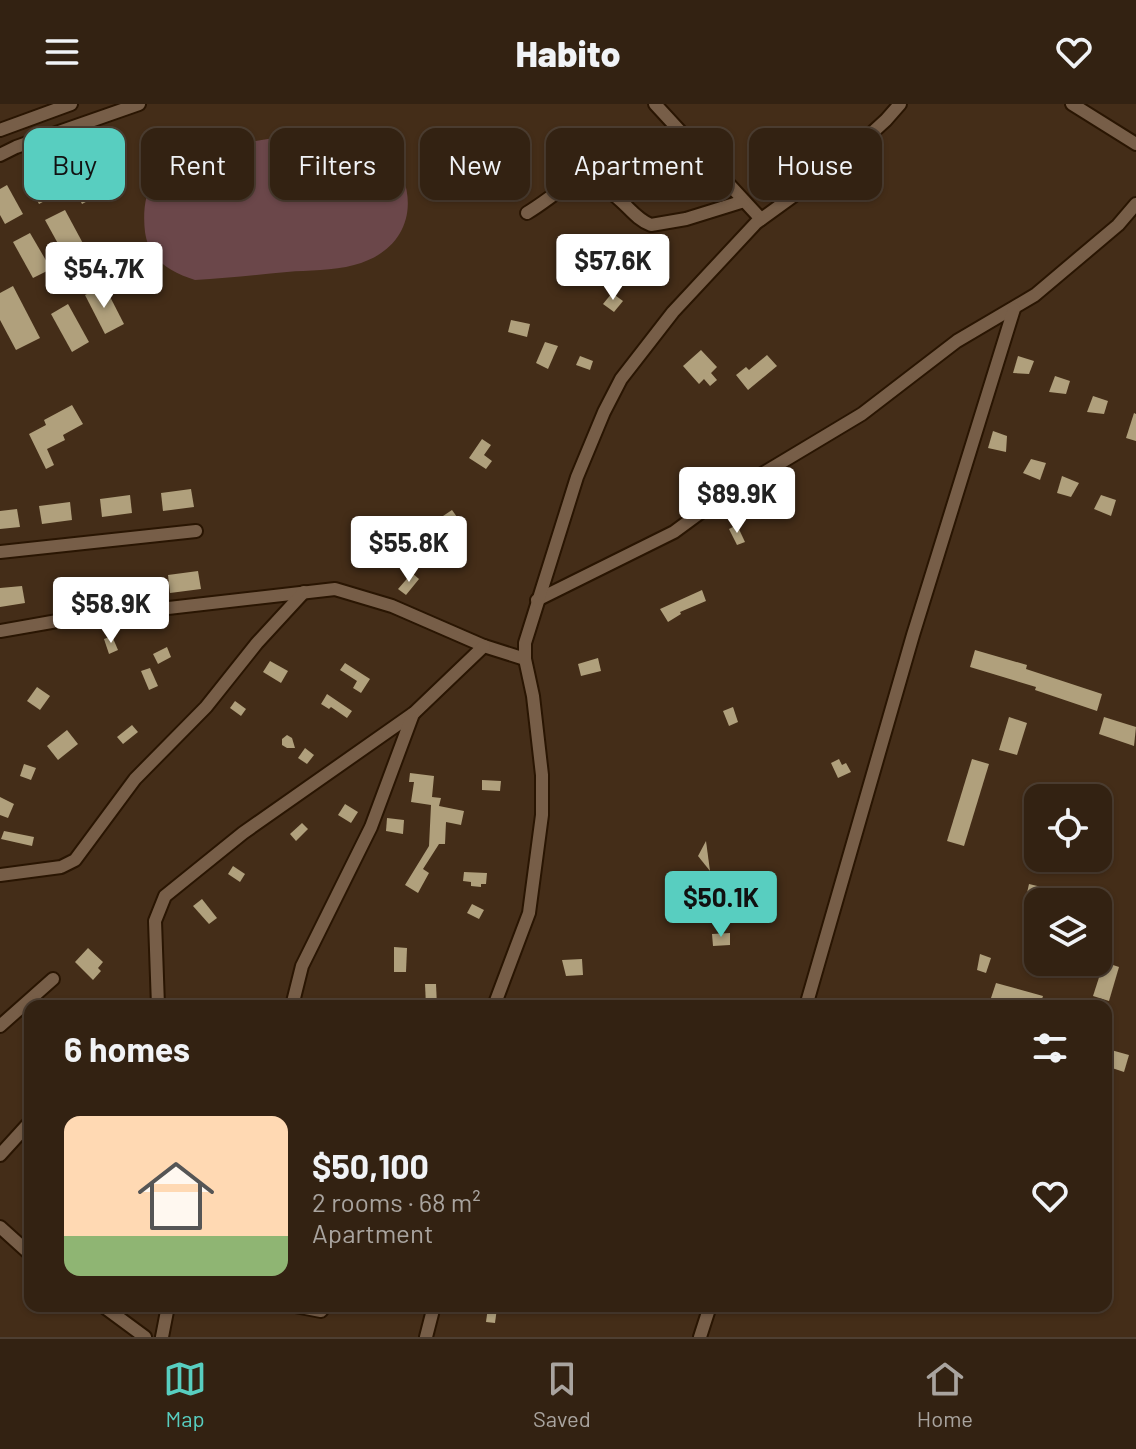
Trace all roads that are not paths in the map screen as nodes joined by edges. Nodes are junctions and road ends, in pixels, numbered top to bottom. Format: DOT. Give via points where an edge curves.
graph roads {
  1 [pos="71,104"];
  2 [pos="139,104"];
  3 [pos="655,104"];
  4 [pos="900,104"];
  5 [pos="1072,104"];
  6 [pos="0,130"];
  7 [pos="1136,144"];
  8 [pos="0,155"];
  9 [pos="744,201"];
  10 [pos="1136,204"];
  11 [pos="527,213"];
  12 [pos="761,219"];
  13 [pos="1014,309"];
  14 [pos="196,531"];
  15 [pos="0,552"];
  16 [pos="304,592"];
  17 [pos="537,600"];
  18 [pos="0,631"];
  19 [pos="484,646"];
  20 [pos="525,659"];
  21 [pos="414,713"];
  22 [pos="0,875"];
  23 [pos="53,979"];
  24 [pos="29,1000"];
  25 [pos="158,1000"];
  26 [pos="294,1000"];
  27 [pos="496,1000"];
  28 [pos="808,1000"];
  29 [pos="24,1005"];
  30 [pos="0,1026"];
  31 [pos="24,1129"];
  32 [pos="0,1155"];
  33 [pos="0,1227"];
  34 [pos="24,1249"];
  35 [pos="111,1312"];
  36 [pos="167,1312"];
  37 [pos="432,1312"];
  38 [pos="706,1312"];
  39 [pos="145,1337"];
  40 [pos="162,1337"];
  41 [pos="426,1337"];
  42 [pos="700,1337"];
  1 -- 6 [label="street"];
  2 -- 8 [label="street"];
  3 -- 9 [label="street"];
  4 -- 12 [label="street" via="839,163"];
  5 -- 7 [label="street"];
  9 -- 11 [label="street" via="651,225 591,180 571,184"];
  9 -- 12 [label="street"];
  10 -- 13 [label="street" via="1082,257"];
  12 -- 17 [label="street" via="673,312 611,396 577,477"];
  13 -- 17 [label="street" via="957,341 862,414 674,532"];
  13 -- 28 [label="street"];
  14 -- 15 [label="street"];
  16 -- 18 [label="street"];
  16 -- 19 [label="street" via="335,589 371,599"];
  16 -- 22 [label="street" via="206,707 135,779 75,860 61,867"];
  17 -- 20 [label="street"];
  19 -- 20 [label="street"];
  19 -- 21 [label="street"];
  20 -- 27 [label="street" via="542,775 542,815 529,913"];
  21 -- 25 [label="street" via="243,833 165,896 155,921"];
  21 -- 26 [label="street" via="371,827 302,966"];
  23 -- 24 [label="street"];
  29 -- 30 [label="street"];
  31 -- 32 [label="street"];
  33 -- 34 [label="street"];
  35 -- 39 [label="street"];
  36 -- 40 [label="street"];
  37 -- 41 [label="street"];
  38 -- 42 [label="street"];
}
